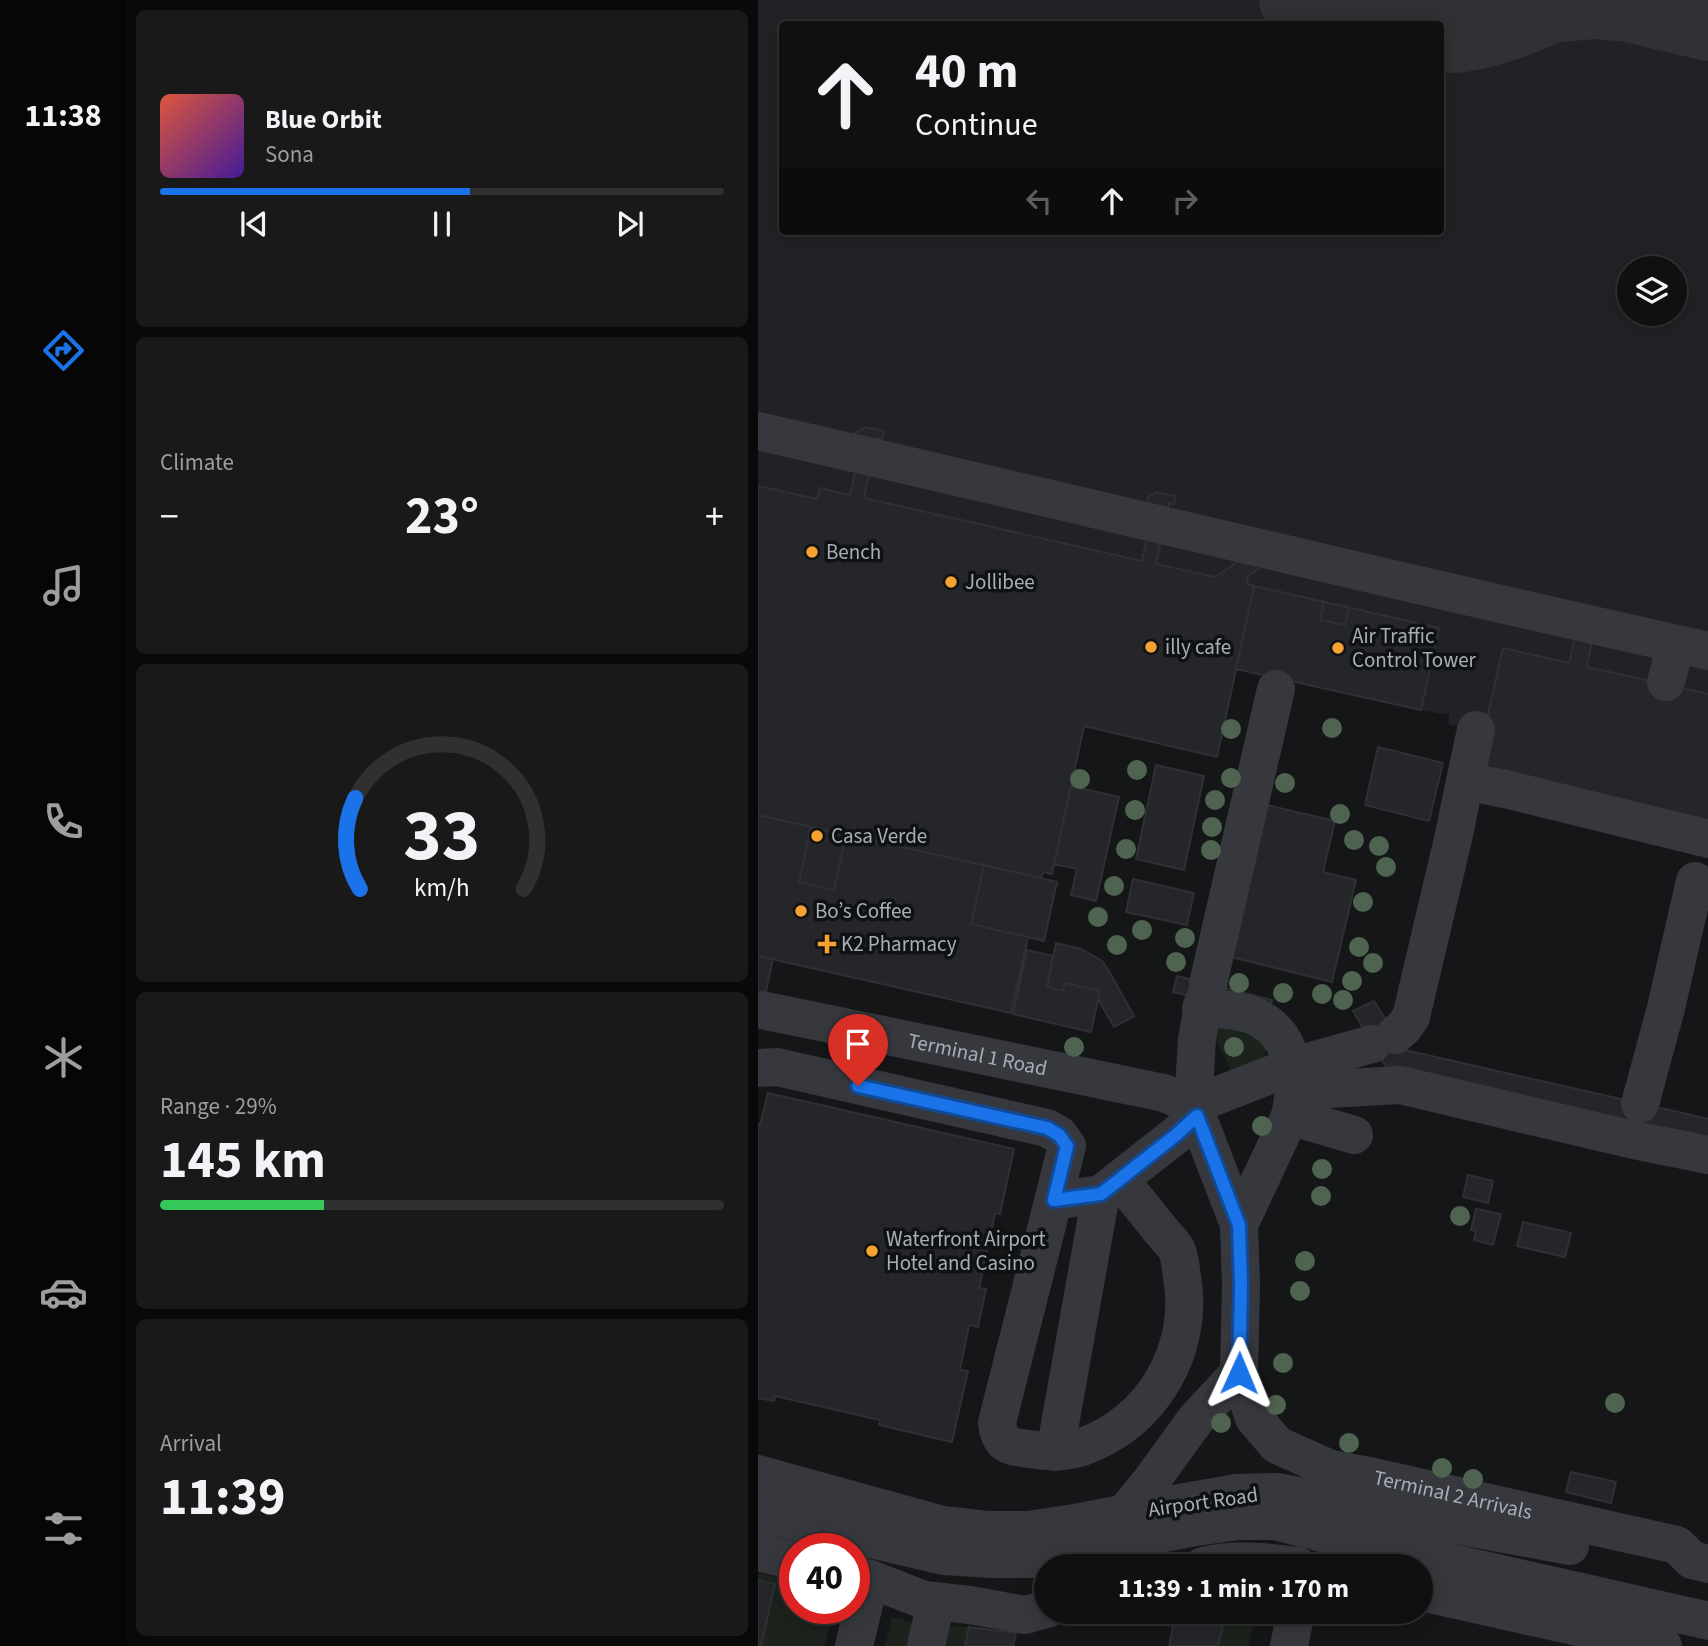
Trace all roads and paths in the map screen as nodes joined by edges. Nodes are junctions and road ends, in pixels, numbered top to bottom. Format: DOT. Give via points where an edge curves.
graph roads {
  1 [pos="758,432"];
  2 [pos="1692,647"];
  3 [pos="1666,682"];
  4 [pos="1276,689"];
  5 [pos="1476,730"];
  6 [pos="1465,781"];
  7 [pos="1708,839"];
  8 [pos="1695,881"];
  9 [pos="1204,997"];
  10 [pos="762,1010"];
  11 [pos="758,1069"];
  12 [pos="1302,1092"];
  13 [pos="1195,1111"];
  14 [pos="1636,1125"];
  15 [pos="1354,1135"];
  16 [pos="1708,1155"];
  17 [pos="1110,1187"];
  18 [pos="1054,1200"];
  19 [pos="1239,1225"];
  20 [pos="1239,1373"];
  21 [pos="1055,1452"];
  22 [pos="758,1474"];
  23 [pos="758,1513"];
  24 [pos="758,1552"];
  25 [pos="1089,1554"];
  26 [pos="779,1557"];
  27 [pos="1703,1571"];
  28 [pos="870,1580"];
  29 [pos="1577,1591"];
  30 [pos="1433,1595"];
  31 [pos="936,1602"];
  32 [pos="1034,1607"];
  33 [pos="1708,1621"];
  34 [pos="857,1624"];
  35 [pos="1294,1624"];
  36 [pos="854,1646"];
  37 [pos="926,1646"];
  38 [pos="1289,1646"];
  39 [pos="1663,1646"];
  1 -- 2 [label="street"];
  2 -- 3 [label="street"];
  4 -- 9 [label="street"];
  5 -- 6 [label="street"];
  6 -- 7 [label="street"];
  6 -- 12 [label="street" via="1411,1017 1404,1027"];
  8 -- 14 [label="street"];
  9 -- 12 [label="street" via="1260,1018 1278,1033"];
  9 -- 13 [label="street"];
  10 -- 13 [label="street, Terminal 1 Road" via="1164,1093"];
  11 -- 18 [label="street" via="777,1067 1047,1128 1067,1146"];
  12 -- 13 [label="street"];
  12 -- 14 [label="street" via="1400,1085"];
  12 -- 15 [label="street"];
  12 -- 19 [label="street"];
  13 -- 17 [label="street"];
  13 -- 19 [label="street"];
  14 -- 16 [label="street"];
  17 -- 18 [label="street"];
  17 -- 21 [label="street"];
  17 -- 21 [label="street" via="1177,1251 1185,1293 1183,1327 1175,1359 1136,1415 1108,1436 1081,1448"];
  18 -- 21 [label="street" via="997,1423 999,1437 1008,1446"];
  19 -- 20 [label="street"];
  20 -- 25 [label="street" via="1196,1419 1127,1512"];
  20 -- 27 [label="street, Terminal 2 Arrivals" via="1254,1418 1277,1445 1331,1469 1677,1545"];
  22 -- 27 [label="street, Airport Road, bridge" via="943,1525 987,1530 1028,1530 1237,1493 1277,1492"];
  23 -- 29 [label="street, Airport Road, bridge" via="944,1556 992,1559 1032,1559 1190,1528 1275,1521"];
  24 -- 26 [label="street"];
  27 -- 29 [label="street"];
  28 -- 31 [label="street"];
  29 -- 33 [label="street"];
  30 -- 39 [label="street"];
  31 -- 32 [label="street"];
  31 -- 37 [label="street"];
  34 -- 36 [label="street"];
  35 -- 38 [label="street"];
}
